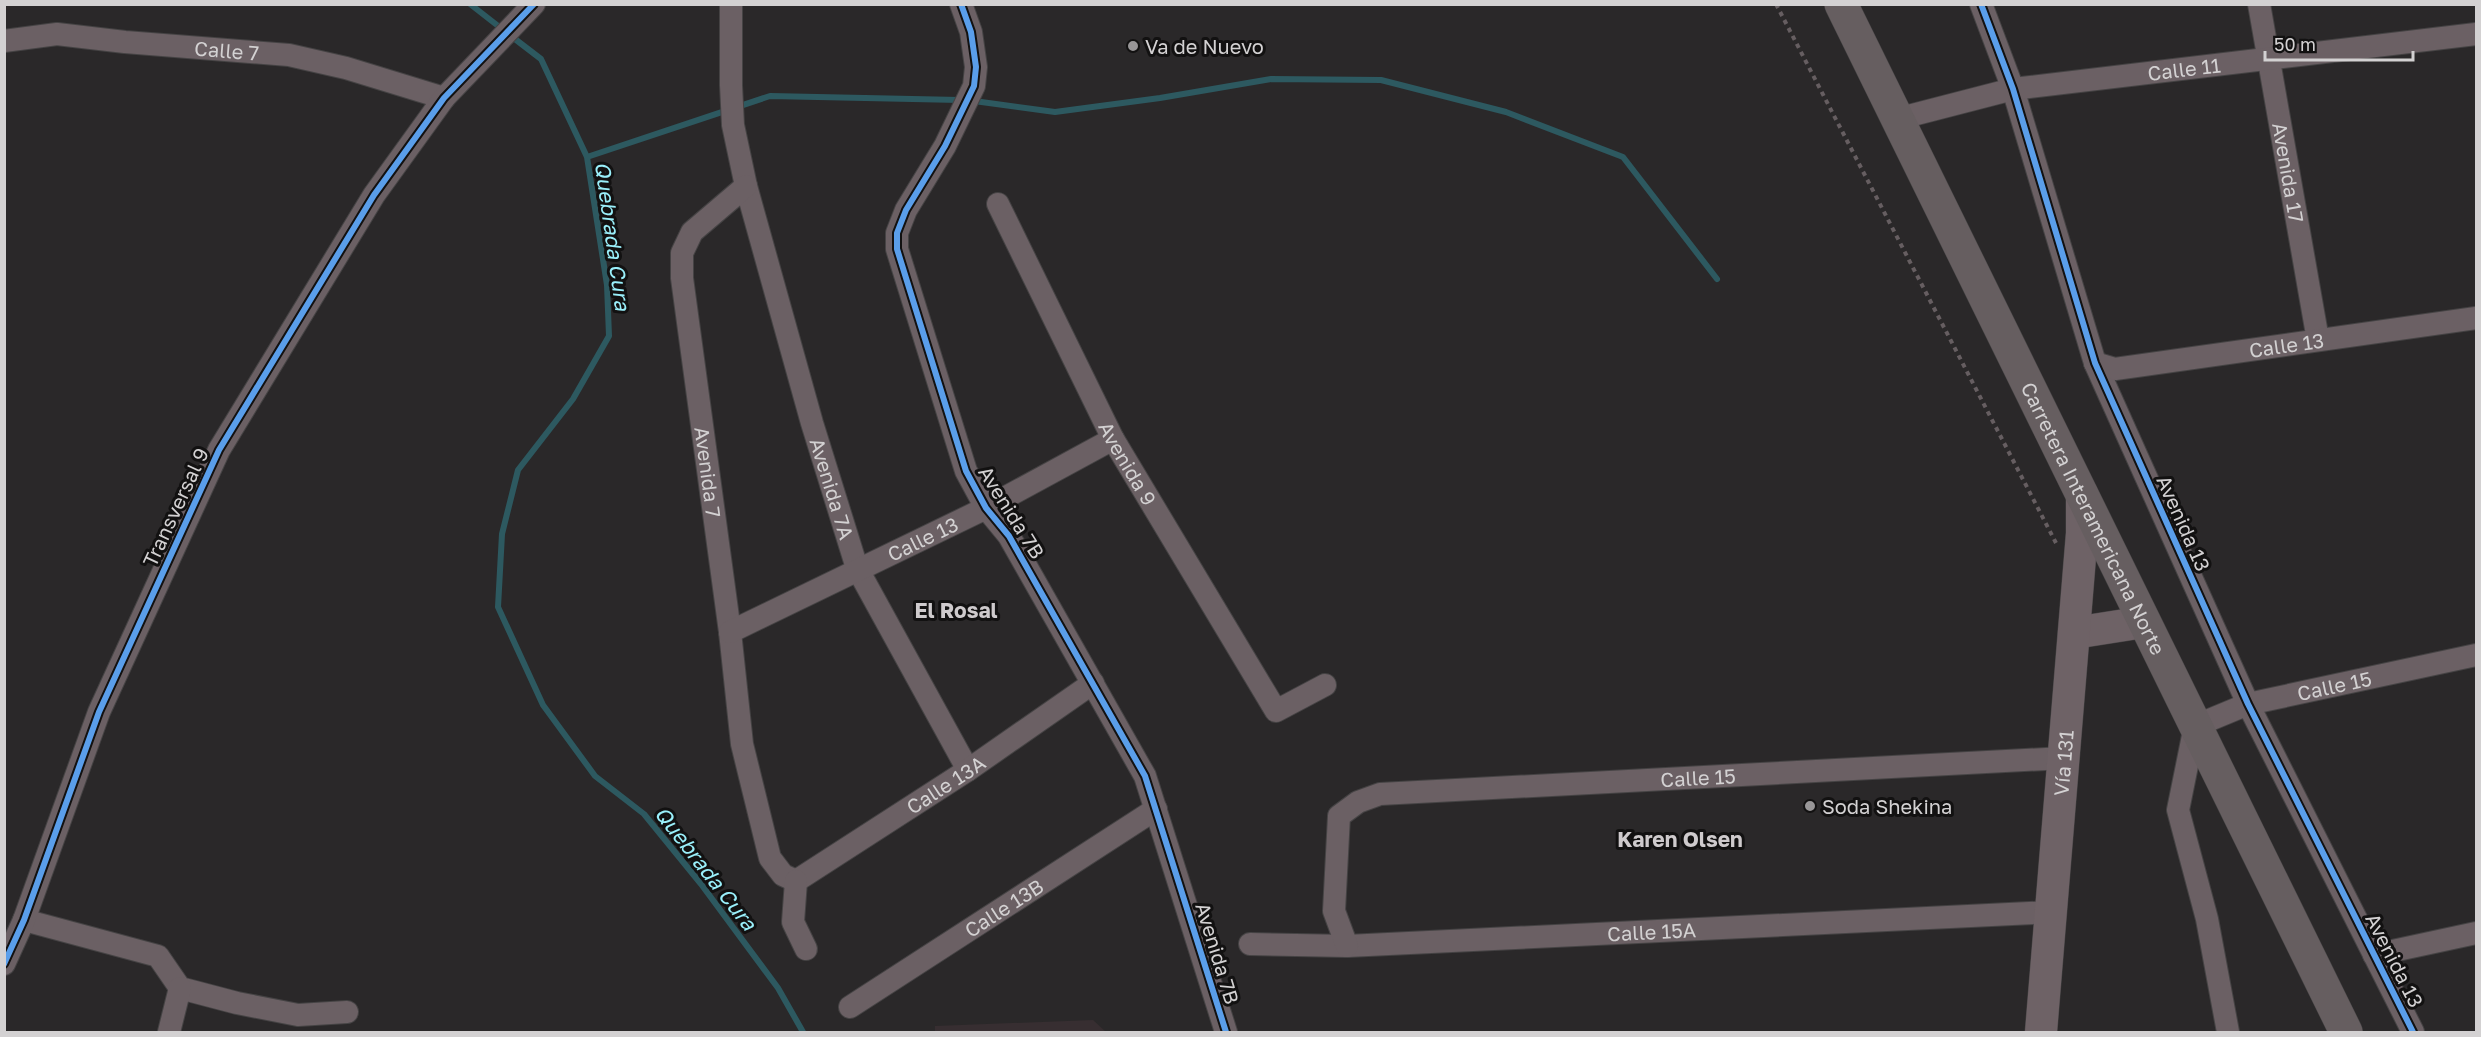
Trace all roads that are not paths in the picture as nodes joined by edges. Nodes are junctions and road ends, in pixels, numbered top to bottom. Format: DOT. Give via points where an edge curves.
graph roads {
  1 [pos="732,4"];
  2 [pos="961,4"];
  3 [pos="1841,4"];
  4 [pos="1981,4"];
  5 [pos="2259,4"];
  6 [pos="527,13"];
  7 [pos="2476,34"];
  8 [pos="4,41"];
  9 [pos="2268,59"];
  10 [pos="2013,89"];
  11 [pos="444,98"];
  12 [pos="1897,119"];
  13 [pos="746,186"];
  14 [pos="998,204"];
  15 [pos="2476,318"];
  16 [pos="2318,340"];
  17 [pos="2095,363"];
  18 [pos="1113,439"];
  19 [pos="2082,494"];
  20 [pos="986,508"];
  21 [pos="857,568"];
  22 [pos="2135,623"];
  23 [pos="729,632"];
  24 [pos="2074,633"];
  25 [pos="2476,655"];
  26 [pos="1093,683"];
  27 [pos="1325,685"];
  28 [pos="2248,704"];
  29 [pos="2195,726"];
  30 [pos="2064,758"];
  31 [pos="968,770"];
  32 [pos="1156,809"];
  33 [pos="796,881"];
  34 [pos="2052,912"];
  35 [pos="24,920"];
  36 [pos="2476,933"];
  37 [pos="1250,944"];
  38 [pos="1347,946"];
  39 [pos="806,949"];
  40 [pos="2374,955"];
  41 [pos="4,964"];
  42 [pos="180,988"];
  43 [pos="850,1007"];
  44 [pos="347,1012"];
  45 [pos="169,1032"];
  46 [pos="1226,1032"];
  47 [pos="2041,1032"];
  48 [pos="2228,1032"];
  49 [pos="2346,1032"];
  50 [pos="2413,1032"];
  1 -- 13 [label="street" via="733,125"];
  2 -- 20 [label="street, Avenida 7B" via="971,32 974,86 945,146 906,210 897,233 897,249 966,471"];
  3 -- 12 [label="highway, Carretera Interamericana Norte"];
  4 -- 10 [label="street, Avenida 13"];
  5 -- 9 [label="street, Avenida 17"];
  6 -- 11 [label="street, Transversal 9"];
  7 -- 9 [label="street, Calle 11"];
  8 -- 11 [label="street, Calle 7" via="57,34 289,56 346,68"];
  9 -- 10 [label="street, Calle 11"];
  9 -- 16 [label="street, Avenida 17"];
  10 -- 12 [label="street, Calle 11"];
  10 -- 17 [label="street, Avenida 13"];
  11 -- 35 [label="street, Transversal 9" via="374,195 219,450 99,712"];
  12 -- 19 [label="highway, Carretera Interamericana Norte"];
  13 -- 21 [label="street, Avenida 7A"];
  13 -- 23 [label="street, Avenida 7" via="692,232 682,253 682,278"];
  14 -- 18 [label="street, Avenida 9"];
  15 -- 16 [label="street, Calle 13"];
  16 -- 17 [label="street, Calle 13" via="2115,369"];
  17 -- 28 [label="street, Avenida 13"];
  18 -- 20 [label="street, Calle 13"];
  18 -- 27 [label="street, Avenida 9" via="1276,711"];
  19 -- 22 [label="highway, Carretera Interamericana Norte"];
  19 -- 24 [label="main road, Vía 131" via="2071,542"];
  20 -- 21 [label="street, Calle 13"];
  20 -- 26 [label="street, Avenida 7B" via="1009,536"];
  21 -- 23 [label="street, Calle 13"];
  21 -- 31 [label="street, Avenida 7A"];
  22 -- 24 [label="main road"];
  22 -- 29 [label="highway, Carretera Interamericana Norte"];
  23 -- 33 [label="street, Avenida 7" via="742,744 770,858 783,875"];
  24 -- 30 [label="main road, Vía 131"];
  25 -- 28 [label="street, Calle 15"];
  26 -- 31 [label="street, Calle 13A"];
  26 -- 32 [label="street, Avenida 7B" via="1145,776"];
  28 -- 29 [label="street, Calle 15"];
  28 -- 40 [label="street, Avenida 13"];
  29 -- 48 [label="street" via="2178,810 2207,919"];
  29 -- 49 [label="highway, Carretera Interamericana Norte"];
  30 -- 34 [label="main road, Vía 131"];
  30 -- 38 [label="street, Calle 15" via="1380,794 1358,802 1339,816 1334,911"];
  31 -- 33 [label="street, Calle 13A"];
  32 -- 43 [label="street, Calle 13B"];
  32 -- 46 [label="street, Avenida 7B"];
  33 -- 39 [label="street" via="793,922"];
  34 -- 38 [label="street, Calle 15A"];
  34 -- 47 [label="main road, Vía 131"];
  35 -- 41 [label="street, Transversal 9"];
  35 -- 42 [label="street" via="158,956"];
  36 -- 40 [label="street"];
  37 -- 38 [label="street, Calle 15A"];
  40 -- 50 [label="street, Avenida 13"];
  42 -- 44 [label="street" via="298,1015"];
  42 -- 45 [label="street"];
}
